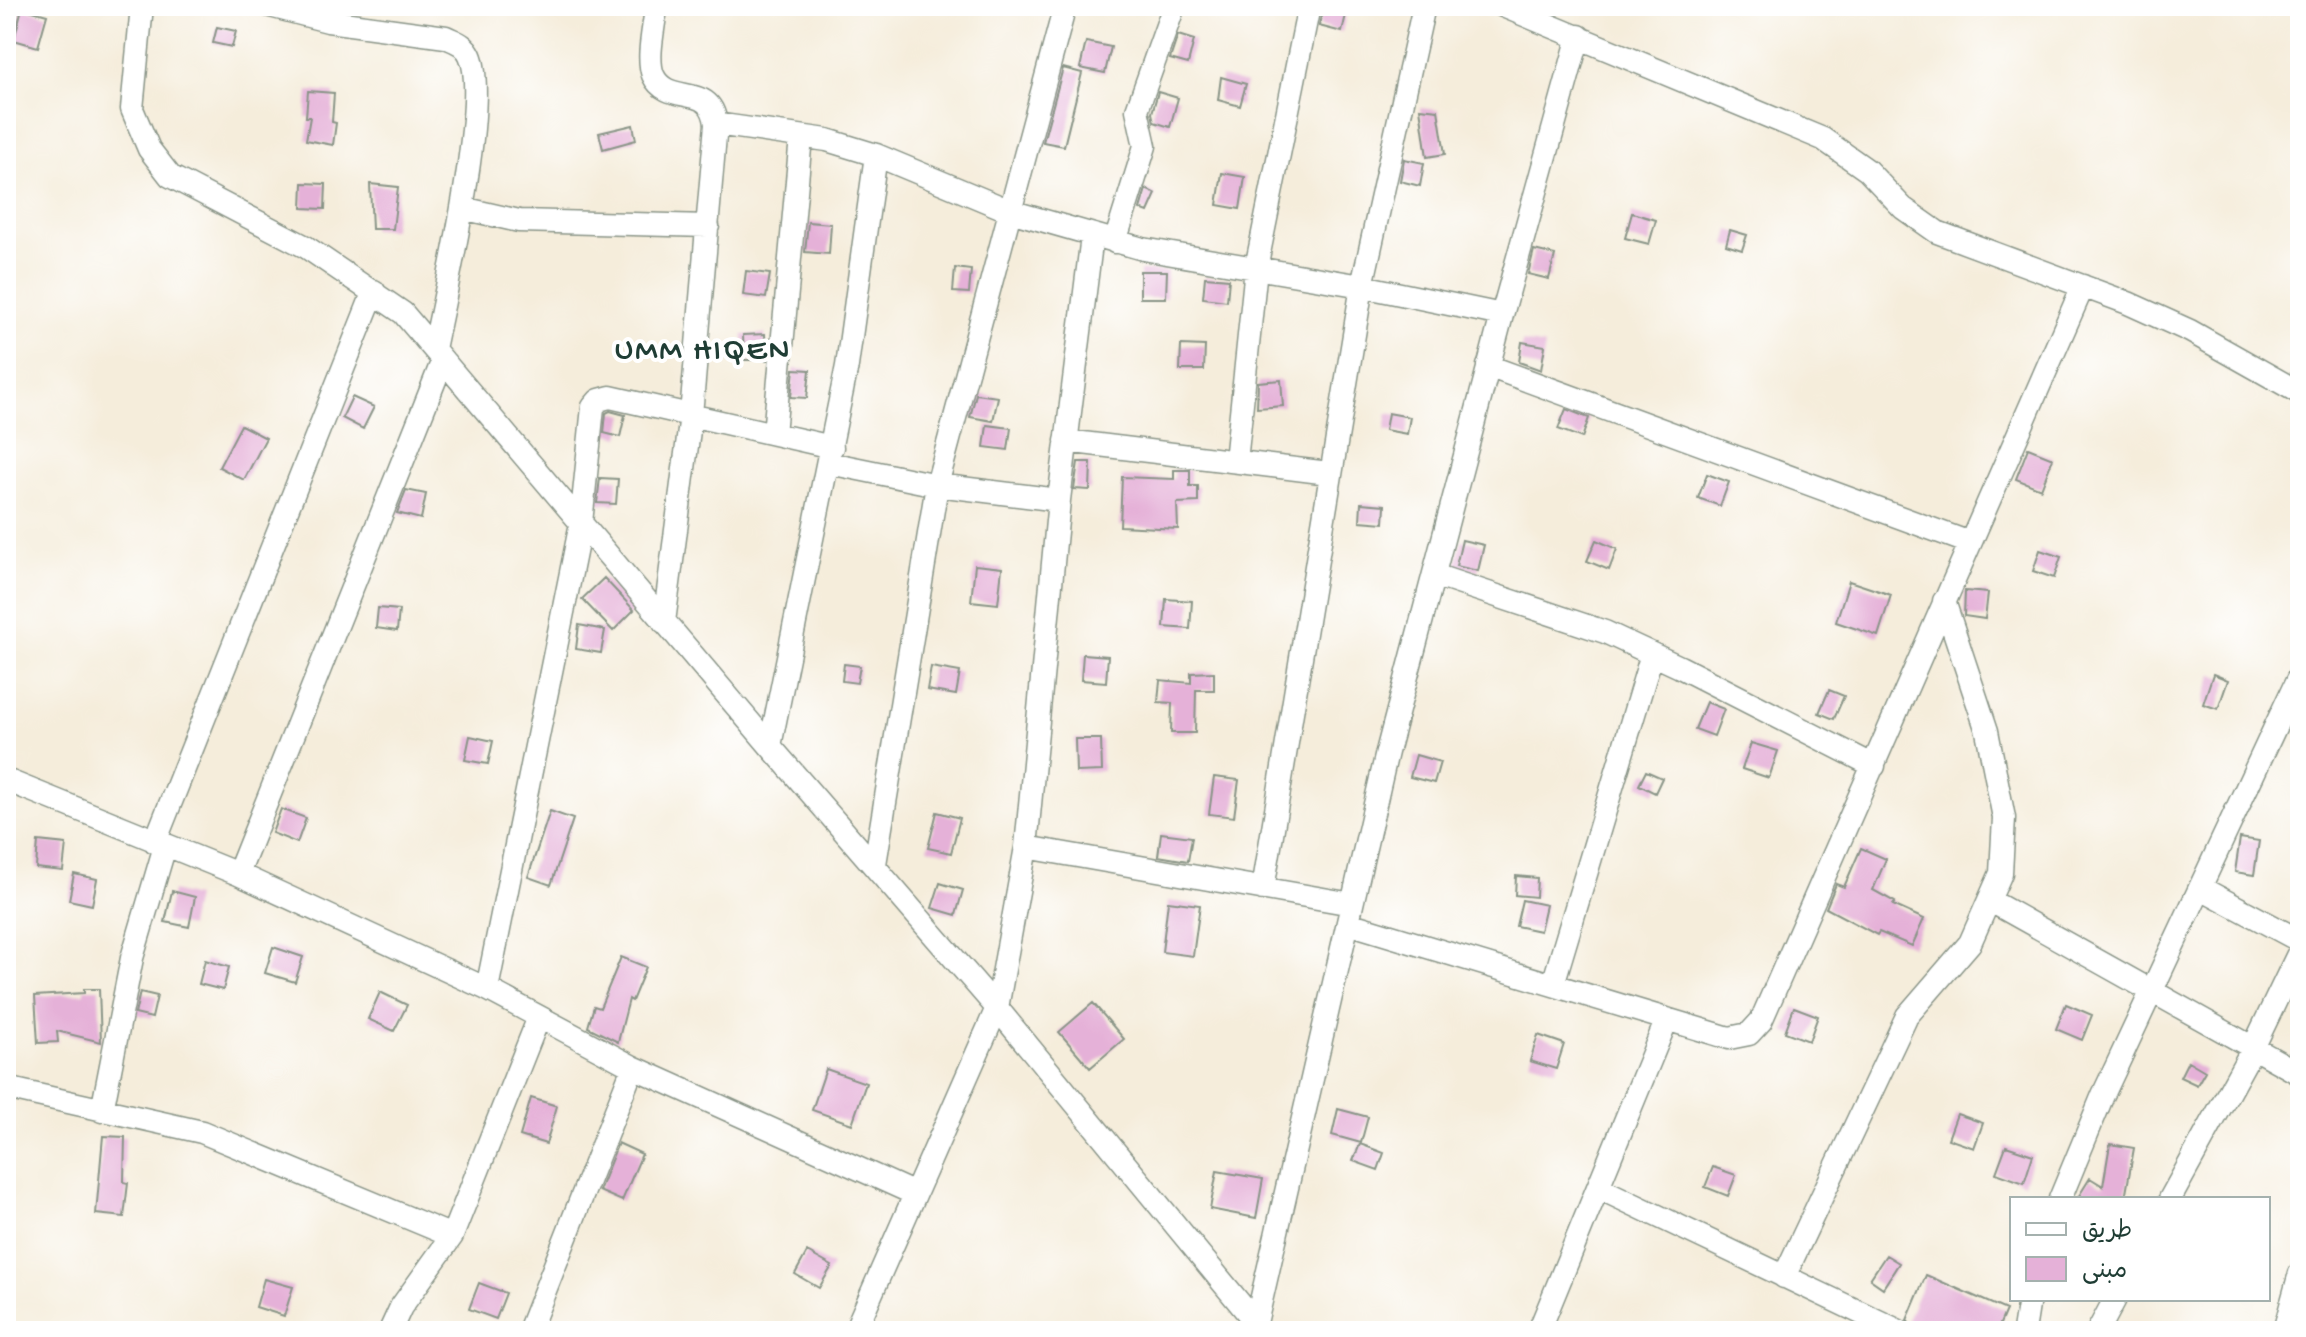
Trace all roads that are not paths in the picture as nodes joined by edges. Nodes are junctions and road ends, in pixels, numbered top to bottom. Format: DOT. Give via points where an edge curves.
graph roads {
  1 [pos="142,6"];
  2 [pos="270,6"];
  3 [pos="656,6"];
  4 [pos="1065,6"];
  5 [pos="1174,6"];
  6 [pos="1309,6"];
  7 [pos="1424,6"];
  8 [pos="1503,6"];
  9 [pos="1579,36"];
  10 [pos="716,124"];
  11 [pos="801,137"];
  12 [pos="876,155"];
  13 [pos="462,208"];
  14 [pos="1010,211"];
  15 [pos="708,226"];
  16 [pos="1092,236"];
  17 [pos="1115,242"];
  18 [pos="1256,268"];
  19 [pos="1362,286"];
  20 [pos="2083,286"];
  21 [pos="374,291"];
  22 [pos="1502,315"];
  23 [pos="438,354"];
  24 [pos="1488,366"];
  25 [pos="2300,393"];
  26 [pos="691,415"];
  27 [pos="774,434"];
  28 [pos="1066,441"];
  29 [pos="830,455"];
  30 [pos="1236,461"];
  31 [pos="1329,473"];
  32 [pos="937,485"];
  33 [pos="1059,500"];
  34 [pos="581,523"];
  35 [pos="1970,543"];
  36 [pos="1434,575"];
  37 [pos="1944,601"];
  38 [pos="664,622"];
  39 [pos="1652,654"];
  40 [pos="2300,674"];
  41 [pos="770,746"];
  42 [pos="1874,766"];
  43 [pos="6,780"];
  44 [pos="160,844"];
  45 [pos="1026,847"];
  46 [pos="875,864"];
  47 [pos="238,874"];
  48 [pos="2201,888"];
  49 [pos="1263,889"];
  50 [pos="1989,900"];
  51 [pos="1350,914"];
  52 [pos="2300,941"];
  53 [pos="2300,950"];
  54 [pos="1553,984"];
  55 [pos="487,989"];
  56 [pos="2151,993"];
  57 [pos="997,1008"];
  58 [pos="539,1017"];
  59 [pos="1667,1019"];
  60 [pos="2252,1050"];
  61 [pos="633,1067"];
  62 [pos="2300,1074"];
  63 [pos="6,1088"];
  64 [pos="102,1111"];
  65 [pos="1599,1188"];
  66 [pos="915,1194"];
  67 [pos="2061,1197"];
  68 [pos="2171,1197"];
  69 [pos="452,1236"];
  70 [pos="1784,1277"];
  71 [pos="2298,1289"];
  72 [pos="2029,1301"];
  73 [pos="2114,1301"];
  74 [pos="1258,1327"];
  75 [pos="2031,1328"];
  76 [pos="390,1331"];
  77 [pos="529,1331"];
  78 [pos="855,1331"];
  79 [pos="1539,1331"];
  80 [pos="1899,1331"];
  81 [pos="2098,1331"];
  82 [pos="2284,1331"];
  1 -- 21 [label="street" via="132,109 149,149 170,176 306,247"];
  2 -- 13 [label="street" via="328,21 446,37 463,45 471,57 475,86"];
  3 -- 10 [label="street" via="653,74 681,95 704,99 714,108"];
  4 -- 14 [label="street"];
  5 -- 17 [label="street" via="1137,110 1145,146"];
  6 -- 18 [label="street"];
  7 -- 19 [label="street"];
  8 -- 9 [label="street"];
  9 -- 20 [label="street" via="1823,139 1937,232"];
  9 -- 22 [label="street"];
  10 -- 11 [label="street"];
  10 -- 15 [label="street"];
  11 -- 12 [label="street"];
  11 -- 27 [label="street"];
  12 -- 14 [label="street"];
  12 -- 29 [label="street"];
  13 -- 15 [label="street" via="519,221"];
  13 -- 23 [label="street"];
  14 -- 16 [label="street"];
  14 -- 32 [label="street"];
  15 -- 26 [label="street"];
  16 -- 17 [label="street"];
  16 -- 28 [label="street"];
  17 -- 18 [label="street"];
  18 -- 19 [label="street"];
  18 -- 30 [label="street"];
  19 -- 22 [label="street"];
  19 -- 31 [label="street"];
  20 -- 25 [label="street" via="2190,331"];
  20 -- 35 [label="street"];
  21 -- 23 [label="street" via="403,313"];
  21 -- 44 [label="street"];
  22 -- 24 [label="street"];
  23 -- 34 [label="street"];
  23 -- 47 [label="street"];
  24 -- 35 [label="street"];
  24 -- 36 [label="street"];
  26 -- 27 [label="street"];
  26 -- 34 [label="street" via="610,397 599,400 593,407"];
  26 -- 38 [label="street"];
  27 -- 29 [label="street"];
  28 -- 30 [label="street"];
  28 -- 33 [label="street"];
  29 -- 32 [label="street"];
  29 -- 41 [label="street"];
  30 -- 31 [label="street"];
  31 -- 49 [label="street"];
  32 -- 33 [label="street"];
  32 -- 46 [label="street"];
  33 -- 45 [label="street"];
  34 -- 38 [label="street"];
  34 -- 55 [label="street"];
  35 -- 37 [label="street"];
  36 -- 39 [label="street" via="1605,632"];
  36 -- 51 [label="street"];
  37 -- 42 [label="street"];
  37 -- 50 [label="street" via="1987,731 2004,818 2001,873"];
  38 -- 41 [label="street"];
  39 -- 42 [label="street"];
  39 -- 54 [label="street"];
  40 -- 48 [label="street"];
  41 -- 46 [label="street"];
  42 -- 59 [label="street" via="1761,1021 1749,1034 1729,1038"];
  43 -- 44 [label="street"];
  44 -- 47 [label="street"];
  44 -- 64 [label="street"];
  45 -- 49 [label="street"];
  45 -- 57 [label="street"];
  46 -- 57 [label="street"];
  47 -- 55 [label="street"];
  48 -- 52 [label="street"];
  48 -- 56 [label="street"];
  49 -- 51 [label="street"];
  50 -- 56 [label="street"];
  50 -- 70 [label="street" via="1970,943 1907,1016"];
  51 -- 54 [label="street"];
  51 -- 74 [label="street"];
  53 -- 60 [label="street"];
  54 -- 59 [label="street"];
  55 -- 58 [label="street"];
  56 -- 60 [label="street"];
  56 -- 67 [label="street"];
  57 -- 66 [label="street"];
  57 -- 74 [label="street"];
  58 -- 61 [label="street"];
  58 -- 69 [label="street"];
  59 -- 65 [label="street"];
  60 -- 62 [label="street"];
  60 -- 68 [label="street"];
  61 -- 66 [label="street"];
  61 -- 77 [label="street"];
  63 -- 64 [label="street"];
  64 -- 69 [label="street" via="202,1132"];
  65 -- 70 [label="street"];
  65 -- 79 [label="street"];
  66 -- 78 [label="street"];
  69 -- 76 [label="street"];
  70 -- 80 [label="street"];
  71 -- 82 [label="street"];
  72 -- 75 [label="street"];
  73 -- 81 [label="street"];
}
